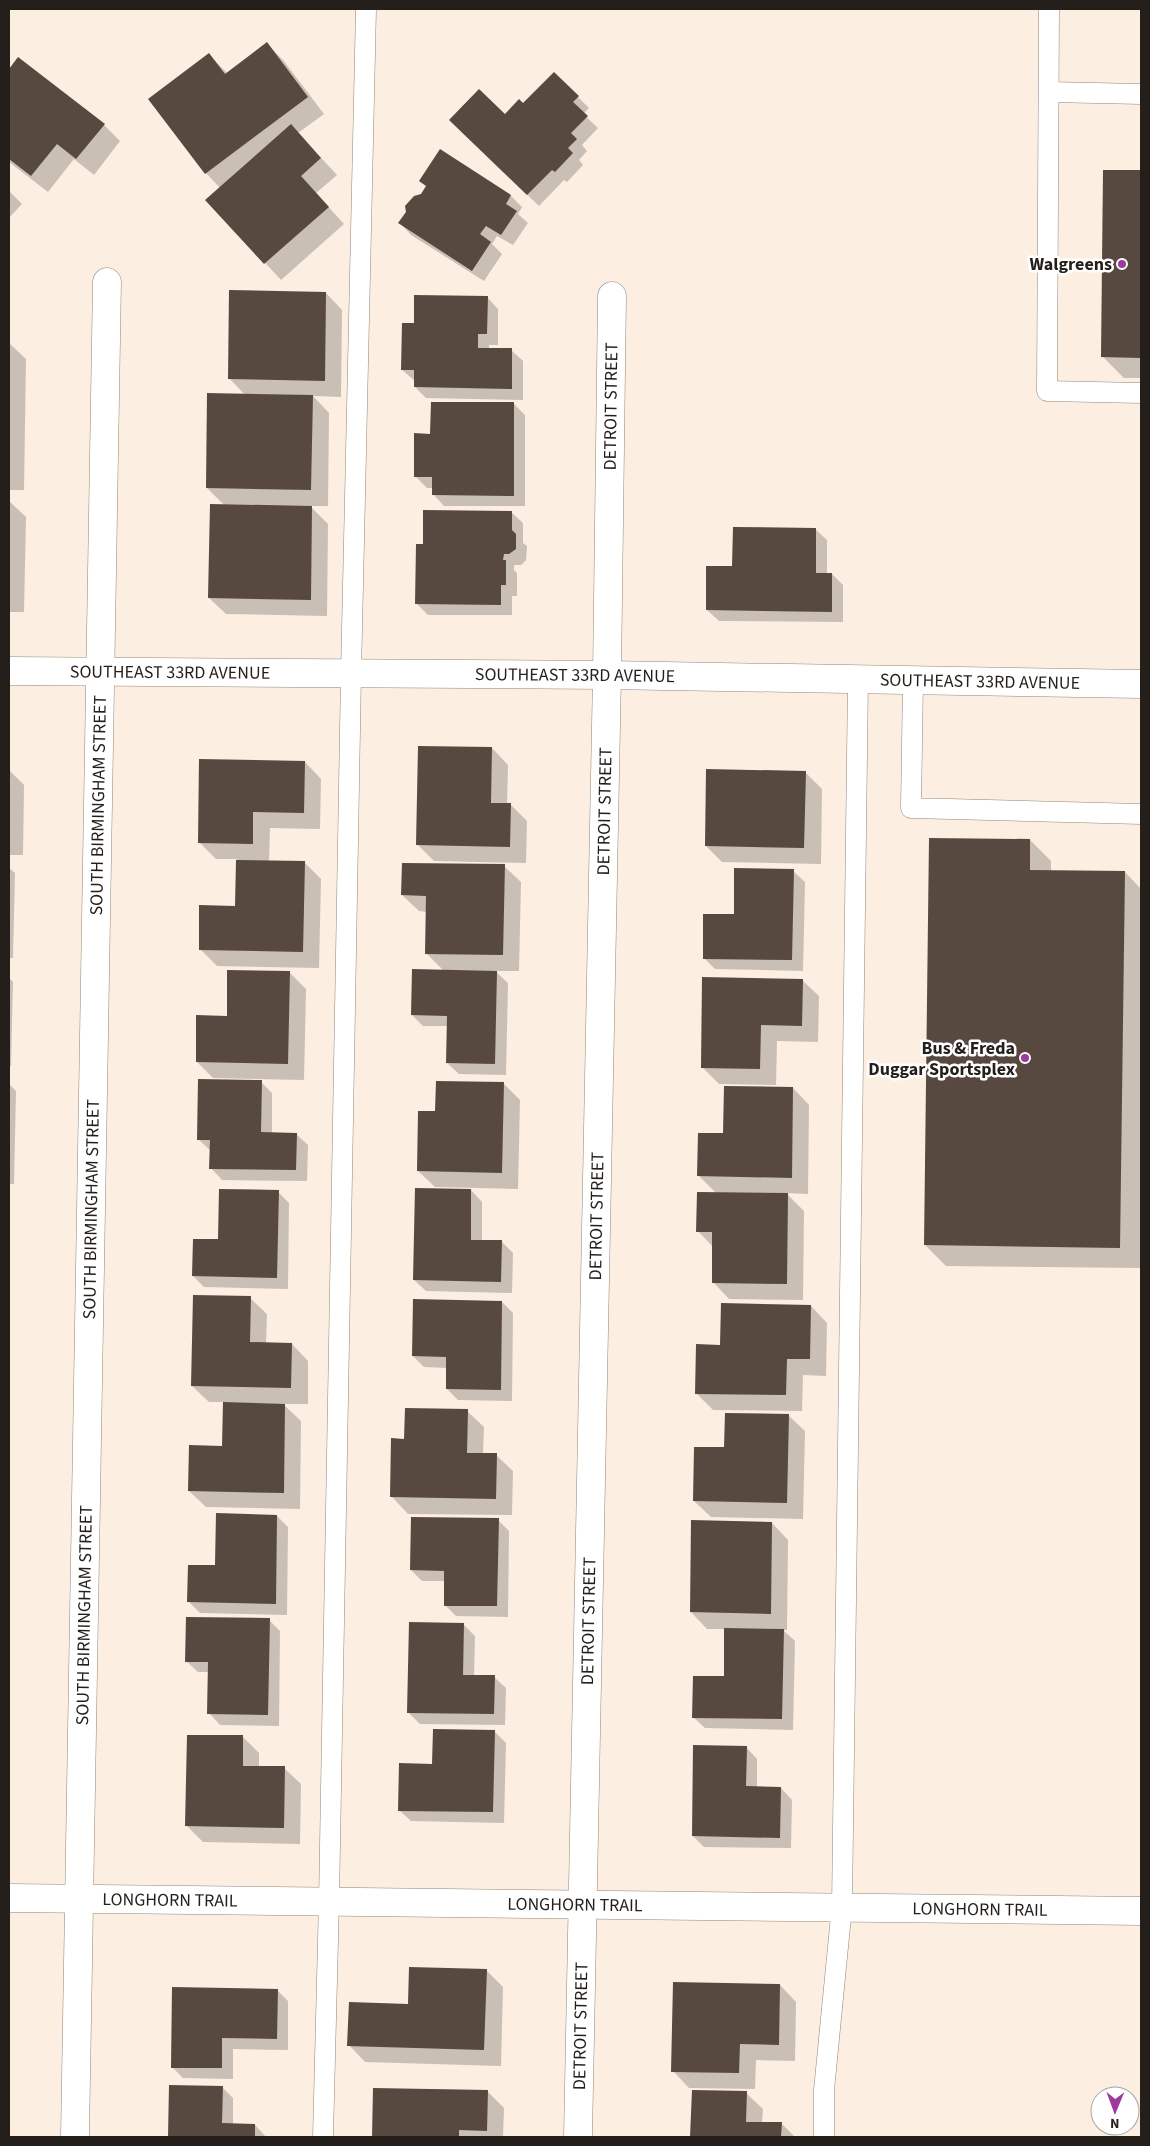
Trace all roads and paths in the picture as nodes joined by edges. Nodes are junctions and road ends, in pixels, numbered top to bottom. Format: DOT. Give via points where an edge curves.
graph roads {
  1 [pos="366,9"];
  2 [pos="1049,9"];
  3 [pos="1049,92"];
  4 [pos="1141,94"];
  5 [pos="107,282"];
  6 [pos="612,296"];
  7 [pos="1141,392"];
  8 [pos="9,671"];
  9 [pos="100,672"];
  10 [pos="351,674"];
  11 [pos="607,676"];
  12 [pos="858,680"];
  13 [pos="913,681"];
  14 [pos="1141,684"];
  15 [pos="1141,814"];
  16 [pos="9,1898"];
  17 [pos="78,1899"];
  18 [pos="330,1901"];
  19 [pos="584,1903"];
  20 [pos="842,1906"];
  21 [pos="1141,1911"];
  22 [pos="75,2137"];
  23 [pos="323,2137"];
  24 [pos="578,2137"];
  25 [pos="824,2137"];
  1 -- 10 [label="lane"];
  2 -- 3 [label="lane"];
  3 -- 4 [label="lane"];
  3 -- 7 [label="lane" via="1047,391"];
  5 -- 9 [label="street, SOUTH BIRMINGHAM STREET"];
  6 -- 11 [label="street, DETROIT STREET"];
  8 -- 9 [label="street, SOUTHEAST 33RD AVENUE"];
  9 -- 10 [label="street, SOUTHEAST 33RD AVENUE"];
  9 -- 17 [label="street, SOUTH BIRMINGHAM STREET"];
  10 -- 11 [label="street, SOUTHEAST 33RD AVENUE"];
  10 -- 18 [label="lane"];
  11 -- 12 [label="street, SOUTHEAST 33RD AVENUE"];
  11 -- 19 [label="street, DETROIT STREET"];
  12 -- 13 [label="street, SOUTHEAST 33RD AVENUE"];
  12 -- 20 [label="lane"];
  13 -- 14 [label="street, SOUTHEAST 33RD AVENUE"];
  13 -- 15 [label="lane" via="911,808"];
  16 -- 17 [label="street, LONGHORN TRAIL"];
  17 -- 18 [label="street, LONGHORN TRAIL"];
  17 -- 22 [label="street, SOUTH BIRMINGHAM STREET"];
  18 -- 19 [label="street, LONGHORN TRAIL"];
  18 -- 23 [label="lane"];
  19 -- 20 [label="street, LONGHORN TRAIL"];
  19 -- 24 [label="street, DETROIT STREET"];
  20 -- 21 [label="street, LONGHORN TRAIL"];
  20 -- 25 [label="lane" via="824,2090"];
}
